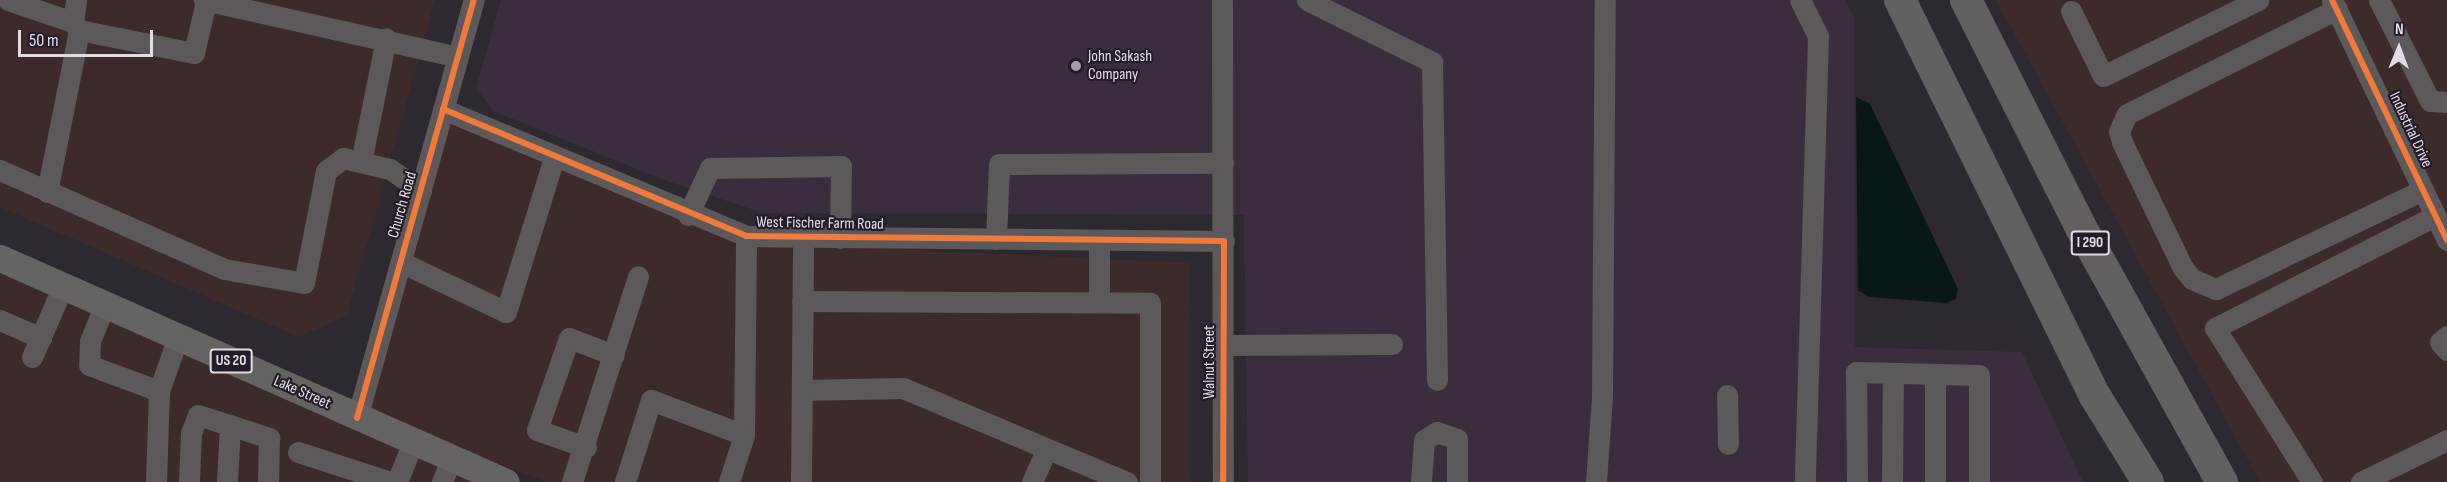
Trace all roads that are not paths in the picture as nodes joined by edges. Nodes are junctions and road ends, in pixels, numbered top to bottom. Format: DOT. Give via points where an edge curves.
graph roads {
  1 [pos="8,0"];
  2 [pos="76,0"];
  3 [pos="205,0"];
  4 [pos="474,0"];
  5 [pos="1222,0"];
  6 [pos="1307,0"];
  7 [pos="1605,0"];
  8 [pos="1800,0"];
  9 [pos="1900,0"];
  10 [pos="1966,0"];
  11 [pos="2258,0"];
  12 [pos="2379,0"];
  13 [pos="2335,4"];
  14 [pos="2071,11"];
  15 [pos="76,26"];
  16 [pos="386,39"];
  17 [pos="458,57"];
  18 [pos="2447,102"];
  19 [pos="443,109"];
  20 [pos="554,158"];
  21 [pos="361,162"];
  22 [pos="1223,163"];
  23 [pos="0,171"];
  24 [pos="2423,190"];
  25 [pos="421,191"];
  26 [pos="46,192"];
  27 [pos="688,215"];
  28 [pos="2435,216"];
  29 [pos="746,236"];
  30 [pos="803,237"];
  31 [pos="840,238"];
  32 [pos="996,239"];
  33 [pos="1099,240"];
  34 [pos="2447,240"];
  35 [pos="1224,241"];
  36 [pos="0,258"];
  37 [pos="401,262"];
  38 [pos="638,276"];
  39 [pos="63,285"];
  40 [pos="802,301"];
  41 [pos="1100,302"];
  42 [pos="105,304"];
  43 [pos="0,320"];
  44 [pos="2447,336"];
  45 [pos="178,337"];
  46 [pos="41,338"];
  47 [pos="1392,344"];
  48 [pos="1224,345"];
  49 [pos="2447,350"];
  50 [pos="614,355"];
  51 [pos="32,357"];
  52 [pos="1893,373"];
  53 [pos="1935,374"];
  54 [pos="1437,380"];
  55 [pos="802,390"];
  56 [pos="159,391"];
  57 [pos="1727,394"];
  58 [pos="357,418"];
  59 [pos="230,425"];
  60 [pos="744,435"];
  61 [pos="2447,440"];
  62 [pos="413,442"];
  63 [pos="1728,444"];
  64 [pos="586,447"];
  65 [pos="1046,451"];
  66 [pos="298,452"];
  67 [pos="447,470"];
  68 [pos="499,481"];
  69 [pos="156,482"];
  70 [pos="189,482"];
  71 [pos="227,482"];
  72 [pos="268,482"];
  73 [pos="391,482"];
  74 [pos="397,482"];
  75 [pos="572,482"];
  76 [pos="625,482"];
  77 [pos="729,482"];
  78 [pos="801,482"];
  79 [pos="1032,482"];
  80 [pos="1128,482"];
  81 [pos="1150,482"];
  82 [pos="1223,482"];
  83 [pos="1421,482"];
  84 [pos="1457,482"];
  85 [pos="1596,482"];
  86 [pos="1805,482"];
  87 [pos="1857,482"];
  88 [pos="1892,482"];
  89 [pos="1935,482"];
  90 [pos="1979,482"];
  91 [pos="2148,482"];
  92 [pos="2222,482"];
  93 [pos="2312,482"];
  94 [pos="2361,482"];
  1 -- 15 [label="street"];
  2 -- 15 [label="street"];
  3 -- 15 [label="street" via="194,53"];
  3 -- 16 [label="street"];
  4 -- 17 [label="street, Church Road"];
  5 -- 22 [label="street, Walnut Street"];
  6 -- 54 [label="street" via="1432,62"];
  7 -- 85 [label="street" via="1602,396"];
  8 -- 86 [label="street" via="1818,36"];
  9 -- 91 [label="highway" via="2096,396"];
  10 -- 92 [label="highway, I 290" via="2080,226"];
  11 -- 14 [label="street" via="2103,76"];
  12 -- 18 [label="street" via="2430,101"];
  13 -- 24 [label="street, Industrial Drive"];
  13 -- 24 [label="street" via="2127,114 2119,131 2122,142 2183,268 2192,279 2216,289"];
  15 -- 26 [label="street"];
  16 -- 17 [label="street"];
  16 -- 21 [label="street"];
  17 -- 19 [label="street, Church Road"];
  19 -- 20 [label="street, West Fischer Farm Road"];
  19 -- 25 [label="street, Church Road"];
  20 -- 27 [label="street, West Fischer Farm Road"];
  20 -- 37 [label="street" via="506,312"];
  21 -- 25 [label="street" via="390,169"];
  21 -- 26 [label="street" via="343,158 327,171 304,283 224,269"];
  22 -- 32 [label="street" via="999,164"];
  22 -- 35 [label="street, Walnut Street"];
  23 -- 26 [label="street"];
  24 -- 28 [label="street, Industrial Drive"];
  25 -- 37 [label="street, Church Road"];
  27 -- 29 [label="street, West Fischer Farm Road"];
  27 -- 31 [label="street" via="710,168 841,166"];
  28 -- 34 [label="street, Industrial Drive"];
  28 -- 93 [label="street" via="2215,328"];
  29 -- 30 [label="street, West Fischer Farm Road"];
  29 -- 60 [label="street"];
  30 -- 31 [label="street, West Fischer Farm Road"];
  30 -- 40 [label="street"];
  31 -- 32 [label="street, West Fischer Farm Road"];
  32 -- 33 [label="street, West Fischer Farm Road"];
  33 -- 35 [label="street, West Fischer Farm Road"];
  33 -- 41 [label="street"];
  35 -- 48 [label="street, Walnut Street"];
  36 -- 39 [label="main road, Lake Street / US 20"];
  37 -- 58 [label="street, Church Road"];
  38 -- 50 [label="street"];
  39 -- 42 [label="main road, Lake Street / US 20"];
  39 -- 46 [label="street"];
  40 -- 41 [label="street"];
  40 -- 55 [label="street"];
  41 -- 81 [label="street" via="1150,303"];
  42 -- 45 [label="main road, Lake Street / US 20"];
  42 -- 56 [label="street" via="90,340 89,365"];
  43 -- 46 [label="street"];
  44 -- 49 [label="street" via="2440,342"];
  45 -- 56 [label="street"];
  45 -- 58 [label="main road, Lake Street / US 20"];
  46 -- 51 [label="street"];
  47 -- 48 [label="street"];
  48 -- 82 [label="street, Walnut Street"];
  50 -- 64 [label="street"];
  50 -- 64 [label="street" via="569,338 537,430"];
  52 -- 53 [label="street"];
  52 -- 87 [label="street" via="1856,372"];
  52 -- 88 [label="street"];
  53 -- 89 [label="street"];
  53 -- 90 [label="street" via="1979,375"];
  55 -- 65 [label="street" via="903,388"];
  55 -- 78 [label="street"];
  56 -- 69 [label="street"];
  57 -- 63 [label="street"];
  58 -- 62 [label="main road, Lake Street / US 20"];
  59 -- 70 [label="street" via="198,415"];
  59 -- 71 [label="street"];
  59 -- 72 [label="street" via="269,438"];
  60 -- 76 [label="street" via="651,400"];
  60 -- 77 [label="street"];
  61 -- 94 [label="street"];
  62 -- 67 [label="main road, Lake Street / US 20"];
  62 -- 74 [label="street"];
  64 -- 75 [label="street"];
  65 -- 79 [label="street"];
  65 -- 80 [label="street"];
  66 -- 73 [label="street"];
  67 -- 68 [label="main road, Lake Street / US 20"];
  83 -- 84 [label="street" via="1424,440 1437,432 1457,439"];
}
